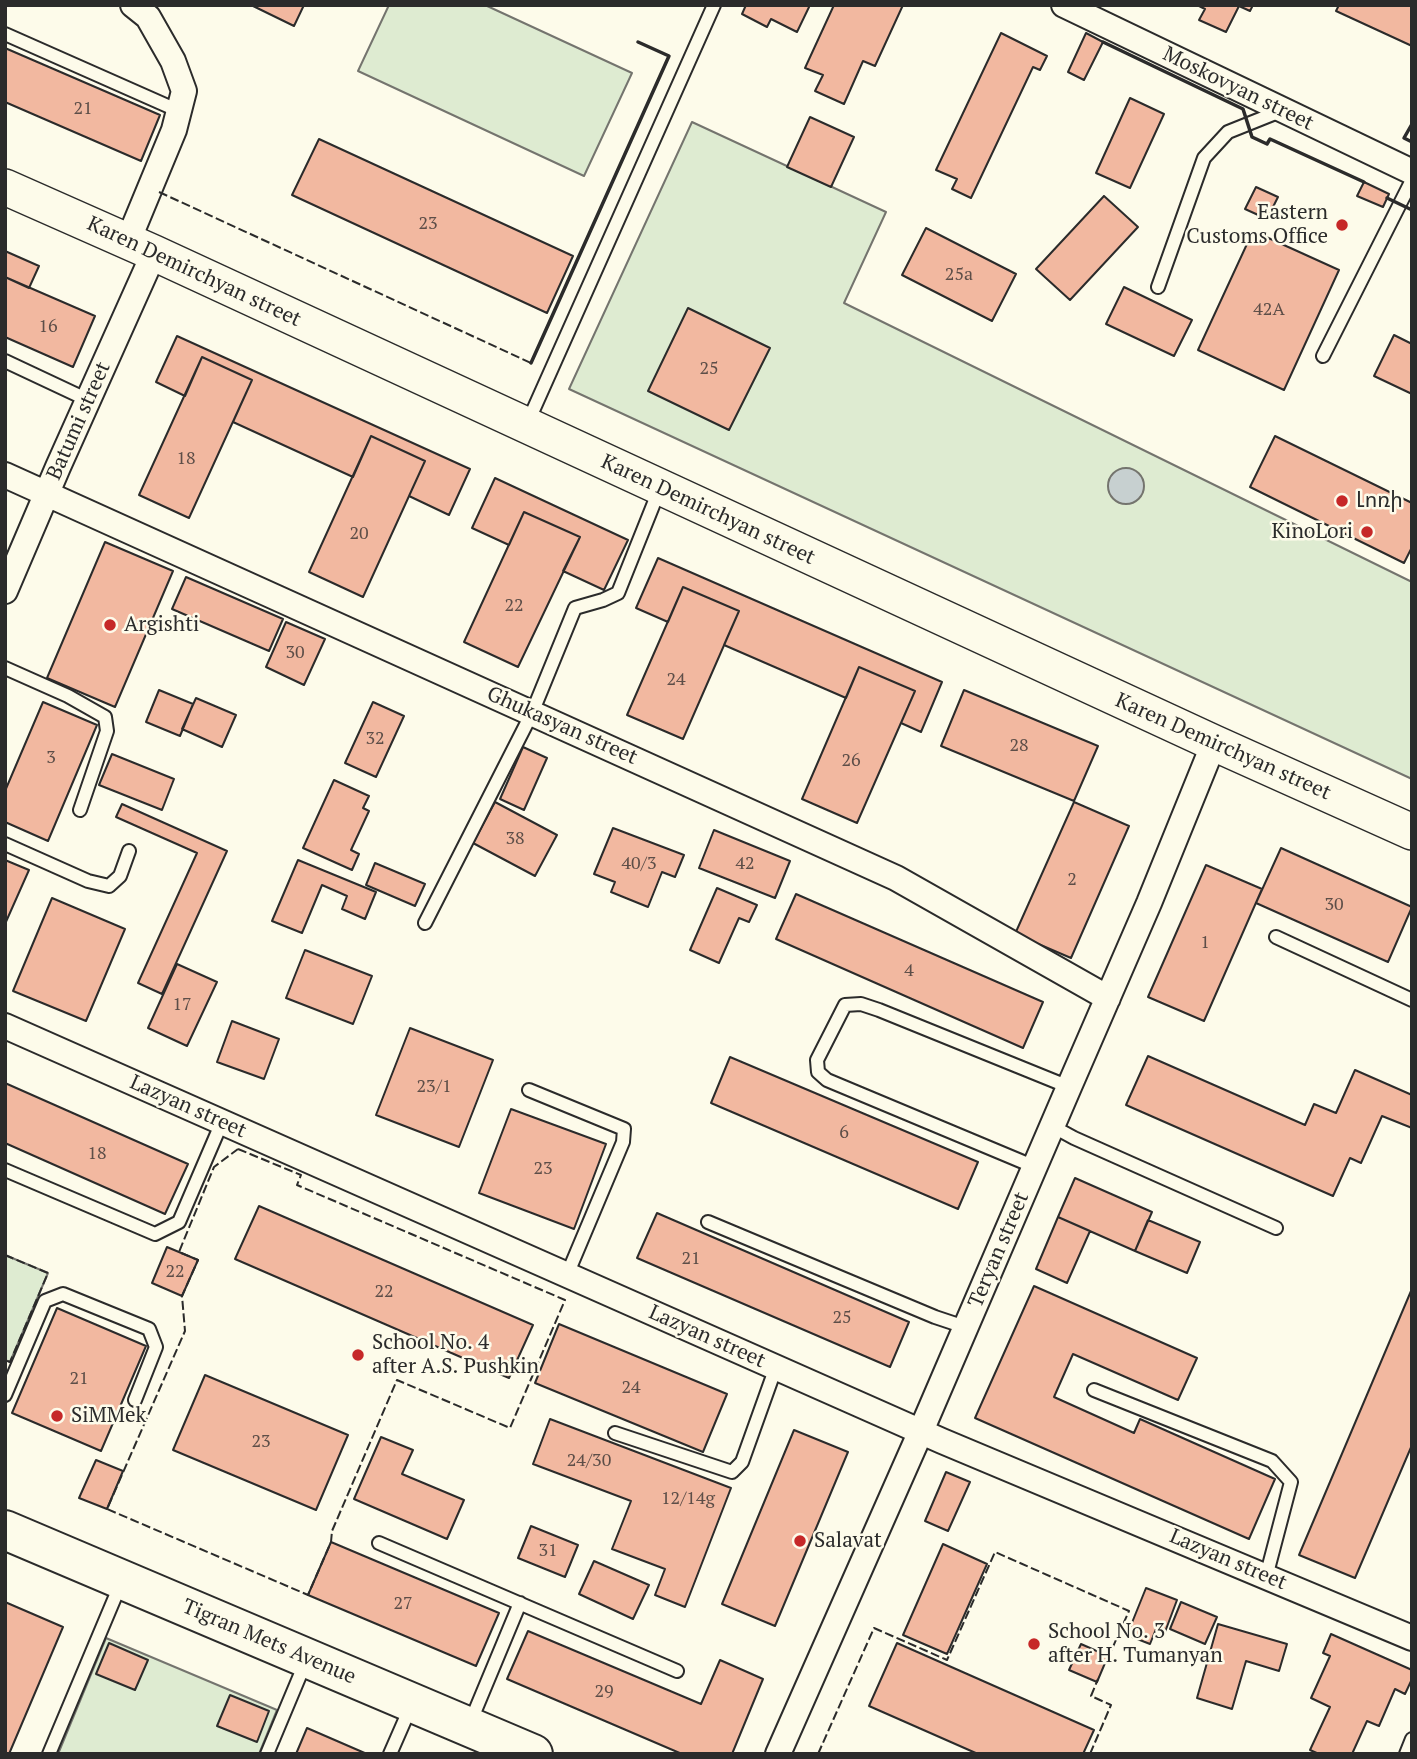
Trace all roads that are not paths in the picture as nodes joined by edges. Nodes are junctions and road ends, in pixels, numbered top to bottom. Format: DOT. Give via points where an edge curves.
graph roads {
  1 [pos="133,5"];
  2 [pos="714,5"];
  3 [pos="1064,5"];
  4 [pos="5,34"];
  5 [pos="1283,110"];
  6 [pos="179,111"];
  7 [pos="1412,172"];
  8 [pos="1412,180"];
  9 [pos="5,187"];
  10 [pos="141,247"];
  11 [pos="1158,287"];
  12 [pos="1323,356"];
  13 [pos="5,361"];
  14 [pos="88,400"];
  15 [pos="526,425"];
  16 [pos="5,475"];
  17 [pos="660,487"];
  18 [pos="47,493"];
  19 [pos="5,591"];
  20 [pos="5,668"];
  21 [pos="531,713"];
  22 [pos="1214,743"];
  23 [pos="80,810"];
  24 [pos="1412,832"];
  25 [pos="5,844"];
  26 [pos="129,851"];
  27 [pos="425,923"];
  28 [pos="1276,937"];
  29 [pos="1108,998"];
  30 [pos="1412,1000"];
  31 [pos="5,1026"];
  32 [pos="1069,1087"];
  33 [pos="529,1090"];
  34 [pos="222,1122"];
  35 [pos="1052,1126"];
  36 [pos="1035,1167"];
  37 [pos="5,1170"];
  38 [pos="708,1222"];
  39 [pos="1276,1228"];
  40 [pos="567,1275"];
  41 [pos="965,1327"];
  42 [pos="776,1367"];
  43 [pos="1094,1390"];
  44 [pos="5,1395"];
  45 [pos="135,1400"];
  46 [pos="921,1431"];
  47 [pos="615,1433"];
  48 [pos="6,1534"];
  49 [pos="379,1543"];
  50 [pos="1266,1577"];
  51 [pos="123,1580"];
  52 [pos="520,1604"];
  53 [pos="1412,1638"];
  54 [pos="307,1659"];
  55 [pos="677,1671"];
  56 [pos="412,1703"];
  57 [pos="468,1726"];
  58 [pos="1412,1739"];
  59 [pos="49,1754"];
  60 [pos="267,1754"];
  61 [pos="390,1754"];
  62 [pos="533,1754"];
  63 [pos="778,1754"];
  64 [pos="1405,1754"];
  1 -- 6 [label="street, Batumi street" via="148,17 173,61 184,91"];
  2 -- 15 [label="lane"];
  3 -- 5 [label="street, Moskovyan street"];
  4 -- 6 [label="lane"];
  5 -- 7 [label="street, Moskovyan street"];
  5 -- 11 [label="lane" via="1228,132 1204,158"];
  6 -- 10 [label="street, Batumi street"];
  8 -- 12 [label="lane"];
  9 -- 10 [label="street, Karen Demirchyan street"];
  10 -- 14 [label="street, Batumi street"];
  10 -- 15 [label="street, Karen Demirchyan street"];
  13 -- 14 [label="lane"];
  14 -- 18 [label="street, Batumi street"];
  15 -- 17 [label="street, Karen Demirchyan street"];
  16 -- 18 [label="street, Ghukasyan street"];
  17 -- 21 [label="lane" via="618,593 575,608"];
  17 -- 22 [label="street, Karen Demirchyan street"];
  18 -- 19 [label="street, Batumi street"];
  18 -- 21 [label="street, Ghukasyan street"];
  20 -- 23 [label="lane" via="105,717 107,731"];
  21 -- 27 [label="lane"];
  21 -- 29 [label="street, Ghukasyan street" via="896,878"];
  22 -- 24 [label="street, Karen Demirchyan street"];
  22 -- 29 [label="street, Teryan street"];
  25 -- 26 [label="lane" via="109,886 120,876"];
  28 -- 30 [label="lane"];
  29 -- 32 [label="street, Teryan street"];
  31 -- 34 [label="street, Lazyan street"];
  32 -- 35 [label="street, Teryan street"];
  32 -- 36 [label="lane" via="861,1004 845,1005 817,1060 818,1072 827,1080"];
  33 -- 40 [label="lane" via="624,1129 623,1142"];
  34 -- 37 [label="lane" via="179,1222 155,1234"];
  34 -- 40 [label="street, Lazyan street"];
  35 -- 36 [label="street, Teryan street"];
  35 -- 39 [label="lane"];
  36 -- 41 [label="street, Teryan street"];
  38 -- 41 [label="lane"];
  40 -- 42 [label="street, Lazyan street"];
  41 -- 46 [label="street, Teryan street"];
  42 -- 46 [label="street, Lazyan street"];
  42 -- 47 [label="lane" via="742,1462 732,1472"];
  43 -- 50 [label="lane" via="1272,1461 1291,1482"];
  44 -- 45 [label="lane" via="45,1301 63,1294 149,1329 156,1348"];
  46 -- 50 [label="street, Lazyan street"];
  46 -- 63 [label="street, Teryan street"];
  48 -- 51 [label="main road, Tigran Mets Avenue"];
  49 -- 52 [label="lane"];
  50 -- 53 [label="street, Lazyan street"];
  51 -- 54 [label="main road, Tigran Mets Avenue"];
  51 -- 59 [label="lane"];
  52 -- 55 [label="lane"];
  52 -- 57 [label="lane"];
  54 -- 56 [label="main road, Tigran Mets Avenue"];
  54 -- 60 [label="lane"];
  56 -- 57 [label="main road, Tigran Mets Avenue"];
  56 -- 61 [label="lane"];
  57 -- 62 [label="main road, Tigran Mets Avenue"];
  58 -- 64 [label="lane"];
}
